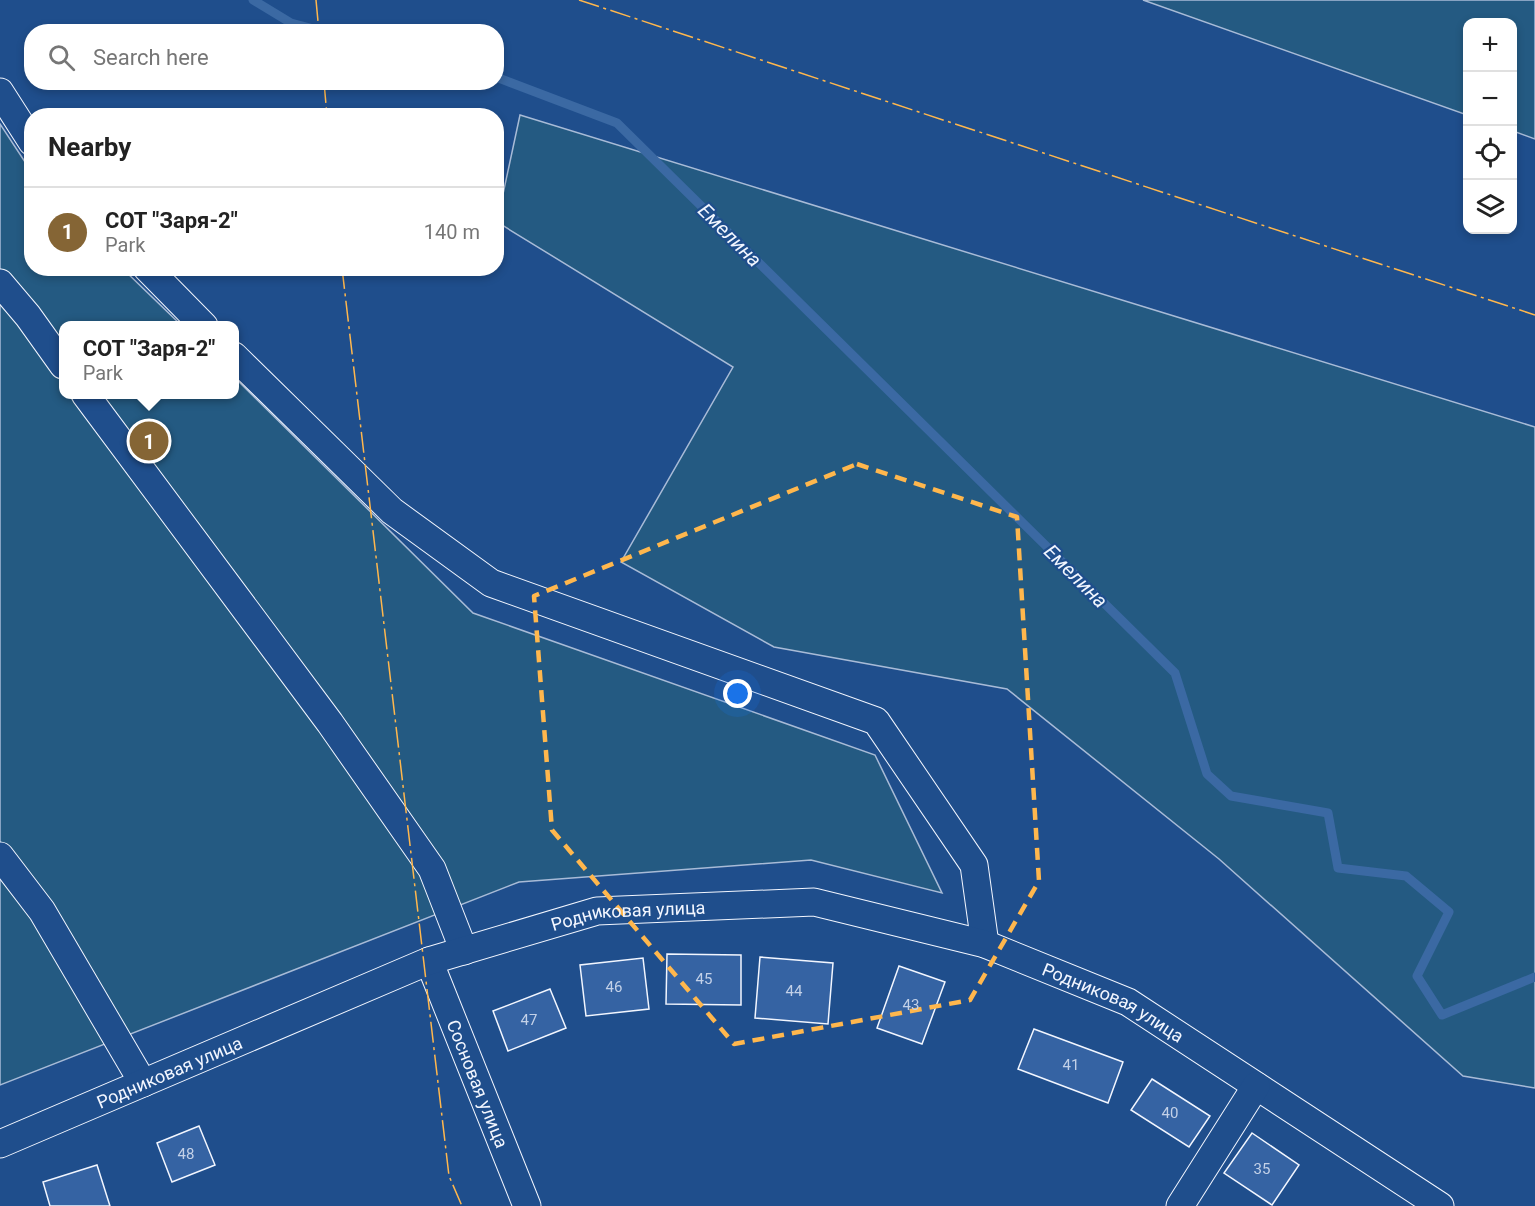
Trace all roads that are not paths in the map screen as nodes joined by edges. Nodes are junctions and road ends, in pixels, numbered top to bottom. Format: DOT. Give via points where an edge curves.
graph roads {
  1 [pos="0,92"];
  2 [pos="24,130"];
  3 [pos="155,276"];
  4 [pos="0,283"];
  5 [pos="199,321"];
  6 [pos="59,359"];
  7 [pos="239,361"];
  8 [pos="89,399"];
  9 [pos="0,856"];
  10 [pos="985,944"];
  11 [pos="464,951"];
  12 [pos="429,961"];
  13 [pos="143,1083"];
  14 [pos="1256,1086"];
  15 [pos="0,1144"];
  16 [pos="527,1206"];
  17 [pos="1180,1206"];
  18 [pos="1440,1206"];
  1 -- 2 [label="street"];
  3 -- 5 [label="street"];
  4 -- 6 [label="street"];
  7 -- 10 [label="street" via="392,512 491,583 876,721 974,866"];
  8 -- 11 [label="street" via="330,723 432,869"];
  9 -- 13 [label="street" via="42,911"];
  10 -- 11 [label="street, Родниковая улица" via="814,902 597,911"];
  10 -- 14 [label="street, Родниковая улица" via="1128,1002"];
  11 -- 12 [label="street, Родниковая улица"];
  12 -- 13 [label="street, Родниковая улица"];
  12 -- 16 [label="street, Сосновая улица"];
  13 -- 15 [label="street, Родниковая улица"];
  14 -- 17 [label="street"];
  14 -- 18 [label="street, Родниковая улица"];
}
